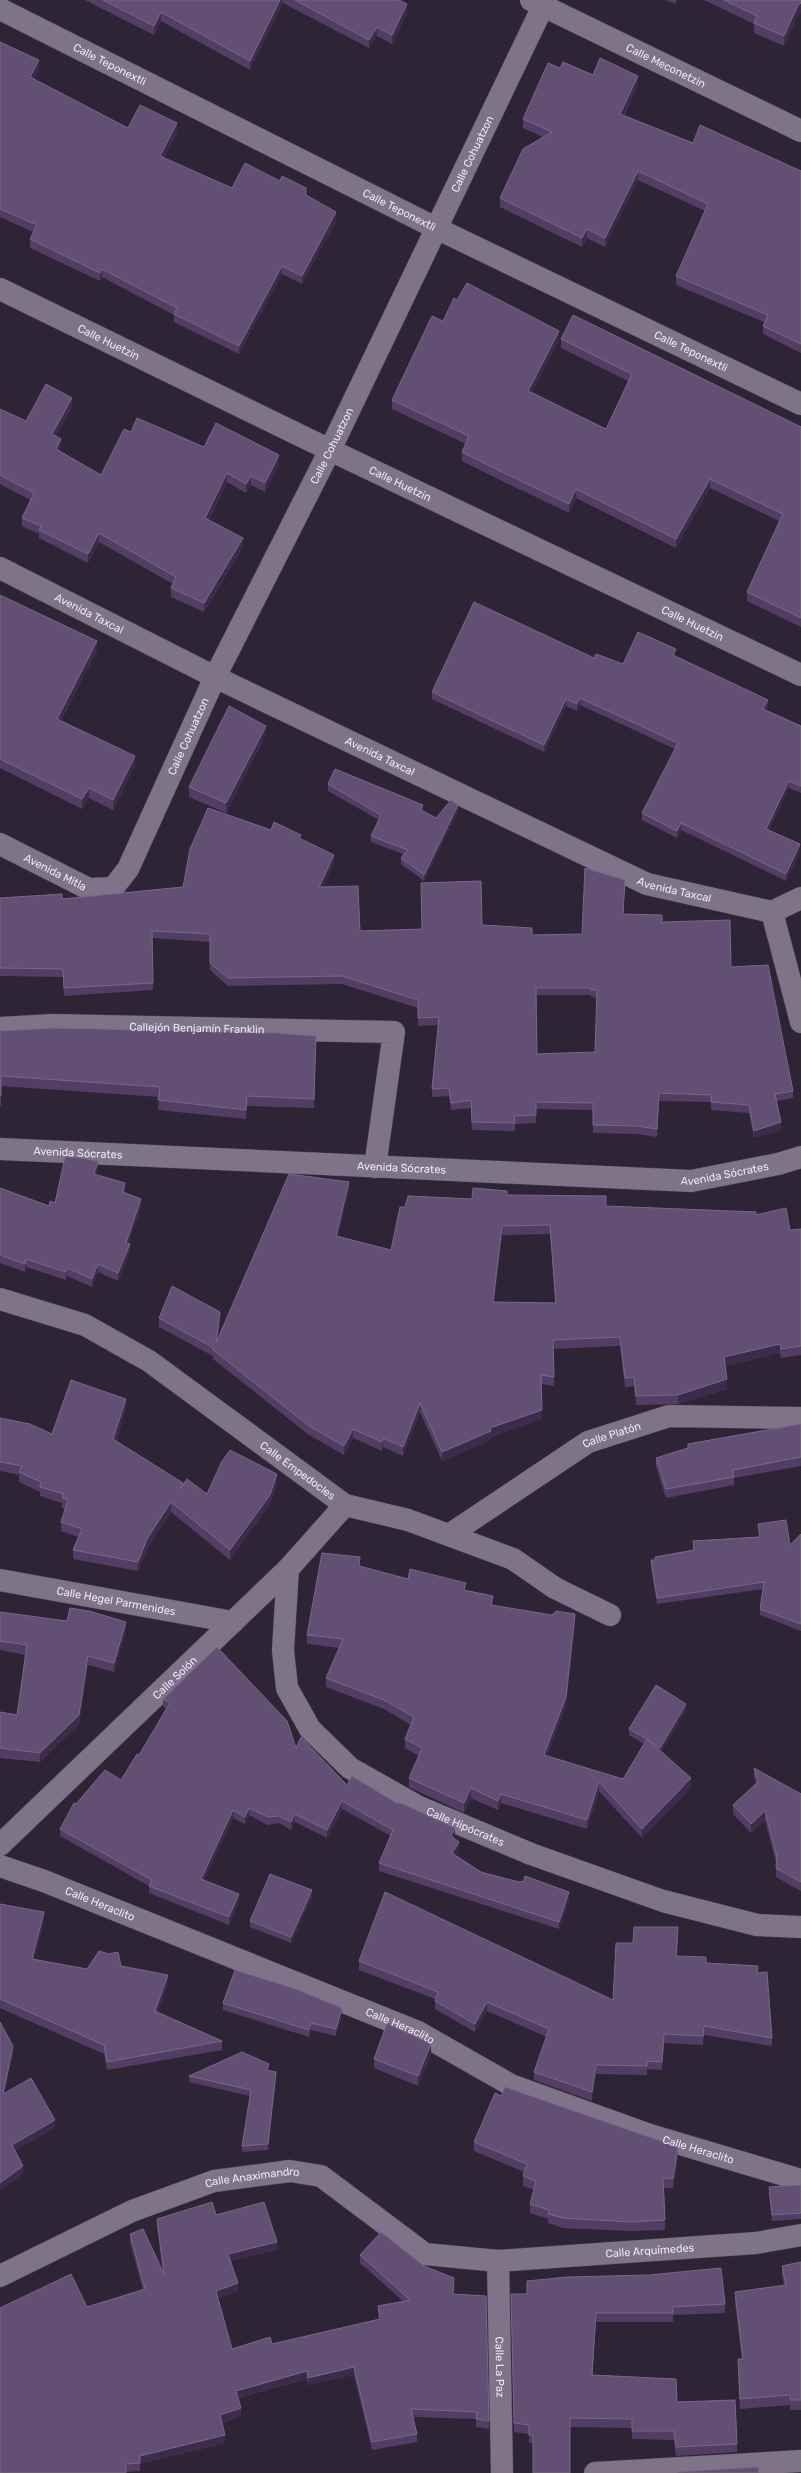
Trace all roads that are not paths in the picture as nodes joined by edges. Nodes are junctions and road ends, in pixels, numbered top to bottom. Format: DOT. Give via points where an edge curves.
graph roads {
  1 [pos="540,2"];
  2 [pos="0,8"];
  3 [pos="801,131"];
  4 [pos="438,229"];
  5 [pos="0,289"];
  6 [pos="801,404"];
  7 [pos="330,450"];
  8 [pos="0,568"];
  9 [pos="801,675"];
  10 [pos="216,678"];
  11 [pos="0,844"];
  12 [pos="113,888"];
  13 [pos="801,898"];
  14 [pos="772,912"];
  15 [pos="801,1022"];
  16 [pos="0,1028"];
  17 [pos="0,1149"];
  18 [pos="801,1157"];
  19 [pos="375,1167"];
  20 [pos="0,1299"];
  21 [pos="801,1418"];
  22 [pos="345,1506"];
  23 [pos="449,1535"];
  24 [pos="288,1569"];
  25 [pos="0,1580"];
  26 [pos="610,1615"];
  27 [pos="233,1622"];
  28 [pos="4,1835"];
  29 [pos="0,1866"];
  30 [pos="801,1927"];
  31 [pos="801,2180"];
  32 [pos="801,2235"];
  33 [pos="498,2262"];
  34 [pos="0,2276"];
  35 [pos="801,2461"];
  36 [pos="502,2473"];
  37 [pos="595,2473"];
  1 -- 3 [label="street, Calle Meconetzin"];
  1 -- 4 [label="street, Calle Cohuatzon"];
  2 -- 4 [label="street, Calle Teponextli"];
  4 -- 6 [label="street, Calle Teponextli"];
  4 -- 7 [label="street, Calle Cohuatzon"];
  5 -- 7 [label="street, Calle Huetzin"];
  7 -- 9 [label="street, Calle Huetzin"];
  7 -- 10 [label="street, Calle Cohuatzon"];
  8 -- 10 [label="street, Avenida Taxcal"];
  10 -- 12 [label="street, Calle Cohuatzon" via="128,869"];
  10 -- 14 [label="street, Avenida Taxcal" via="647,884"];
  11 -- 12 [label="street, Avenida Mitla" via="89,889"];
  13 -- 14 [label="street"];
  14 -- 15 [label="street"];
  16 -- 19 [label="street, Callejón Benjamín Franklin" via="52,1025 394,1032"];
  17 -- 19 [label="street, Avenida Sócrates"];
  18 -- 19 [label="street, Avenida Sócrates" via="691,1181"];
  20 -- 22 [label="street, Calle Empedocles" via="85,1325 150,1361"];
  21 -- 23 [label="street, Calle Platón" via="669,1416 588,1442"];
  22 -- 23 [label="street, Calle Empedocles" via="408,1520"];
  22 -- 24 [label="street, Calle Solón"];
  23 -- 26 [label="street, Calle Empedocles" via="512,1559 555,1588"];
  24 -- 27 [label="street, Calle Solón"];
  24 -- 30 [label="street, Calle Hipócrates" via="283,1650 288,1688 310,1729 350,1768 426,1810 530,1854 656,1898 757,1925"];
  25 -- 27 [label="street, Calle Hegel Parmenides"];
  27 -- 28 [label="street, Calle Solón"];
  29 -- 31 [label="street, Calle Heraclito" via="44,1881 418,2032 512,2085 650,2135"];
  32 -- 33 [label="street, Calle Arquímedes" via="756,2243"];
  33 -- 34 [label="street, Calle Anaximandro" via="425,2254 321,2176 290,2171 214,2181 132,2211"];
  33 -- 36 [label="street, Calle La Paz"];
  35 -- 37 [label="street"];
}
